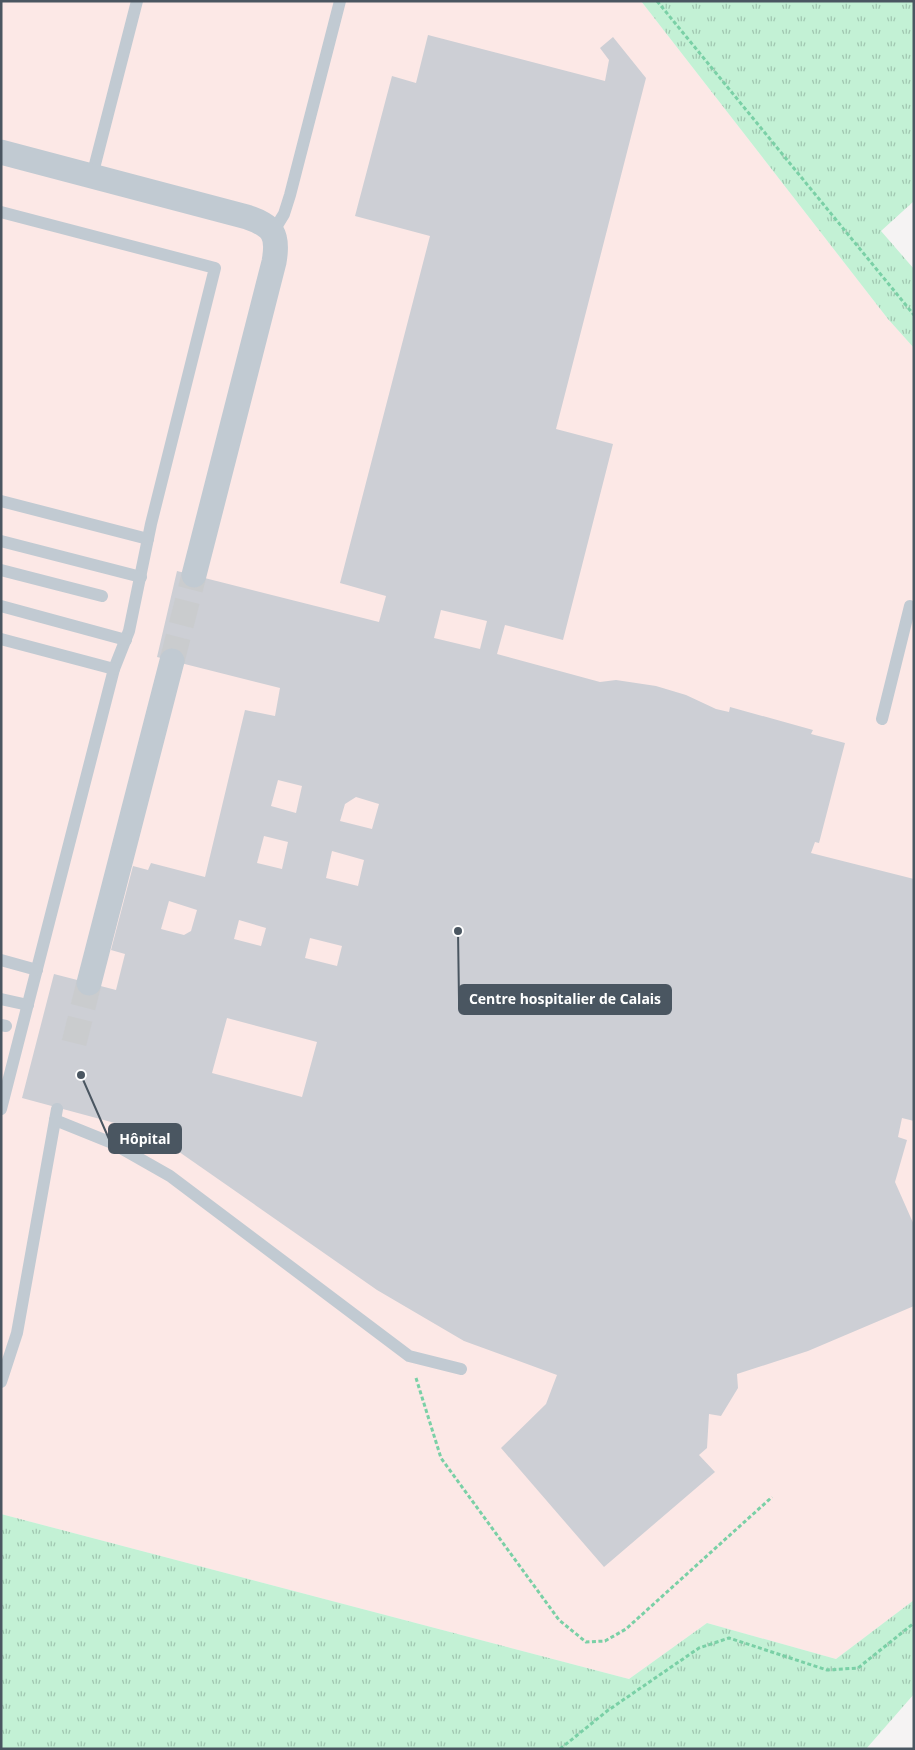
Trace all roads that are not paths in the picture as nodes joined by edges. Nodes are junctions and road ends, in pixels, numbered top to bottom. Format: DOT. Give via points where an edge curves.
graph roads {
  1 [pos="137,1"];
  2 [pos="340,1"];
  3 [pos="1,152"];
  4 [pos="92,176"];
  5 [pos="1,212"];
  6 [pos="273,232"];
  7 [pos="1,502"];
  8 [pos="148,539"];
  9 [pos="1,541"];
  10 [pos="1,570"];
  11 [pos="194,575"];
  12 [pos="141,577"];
  13 [pos="102,596"];
  14 [pos="1,606"];
  15 [pos="910,606"];
  16 [pos="1,639"];
  17 [pos="126,640"];
  18 [pos="172,661"];
  19 [pos="114,669"];
  20 [pos="882,720"];
  21 [pos="1,960"];
  22 [pos="37,970"];
  23 [pos="89,984"];
  24 [pos="1,999"];
  25 [pos="28,1006"];
  26 [pos="7,1064"];
  27 [pos="2,1102"];
  28 [pos="461,1369"];
  29 [pos="1,1382"];
  1 -- 4 [label="lane"];
  2 -- 6 [label="lane" via="290,195"];
  3 -- 4 [label="street"];
  4 -- 6 [label="street" via="247,217 266,225"];
  5 -- 8 [label="lane" via="215,268"];
  6 -- 11 [label="street" via="276,240 274,262"];
  7 -- 8 [label="lane"];
  8 -- 12 [label="lane"];
  9 -- 12 [label="lane"];
  10 -- 13 [label="lane"];
  12 -- 17 [label="lane"];
  14 -- 17 [label="lane"];
  15 -- 20 [label="lane"];
  16 -- 19 [label="lane"];
  17 -- 19 [label="lane"];
  18 -- 23 [label="street"];
  19 -- 22 [label="lane"];
  21 -- 22 [label="lane"];
  22 -- 25 [label="lane"];
  24 -- 25 [label="lane"];
  25 -- 26 [label="lane"];
  26 -- 27 [label="lane"];
  28 -- 29 [label="lane" via="409,1356 170,1176 56,1115 17,1333"];
}
